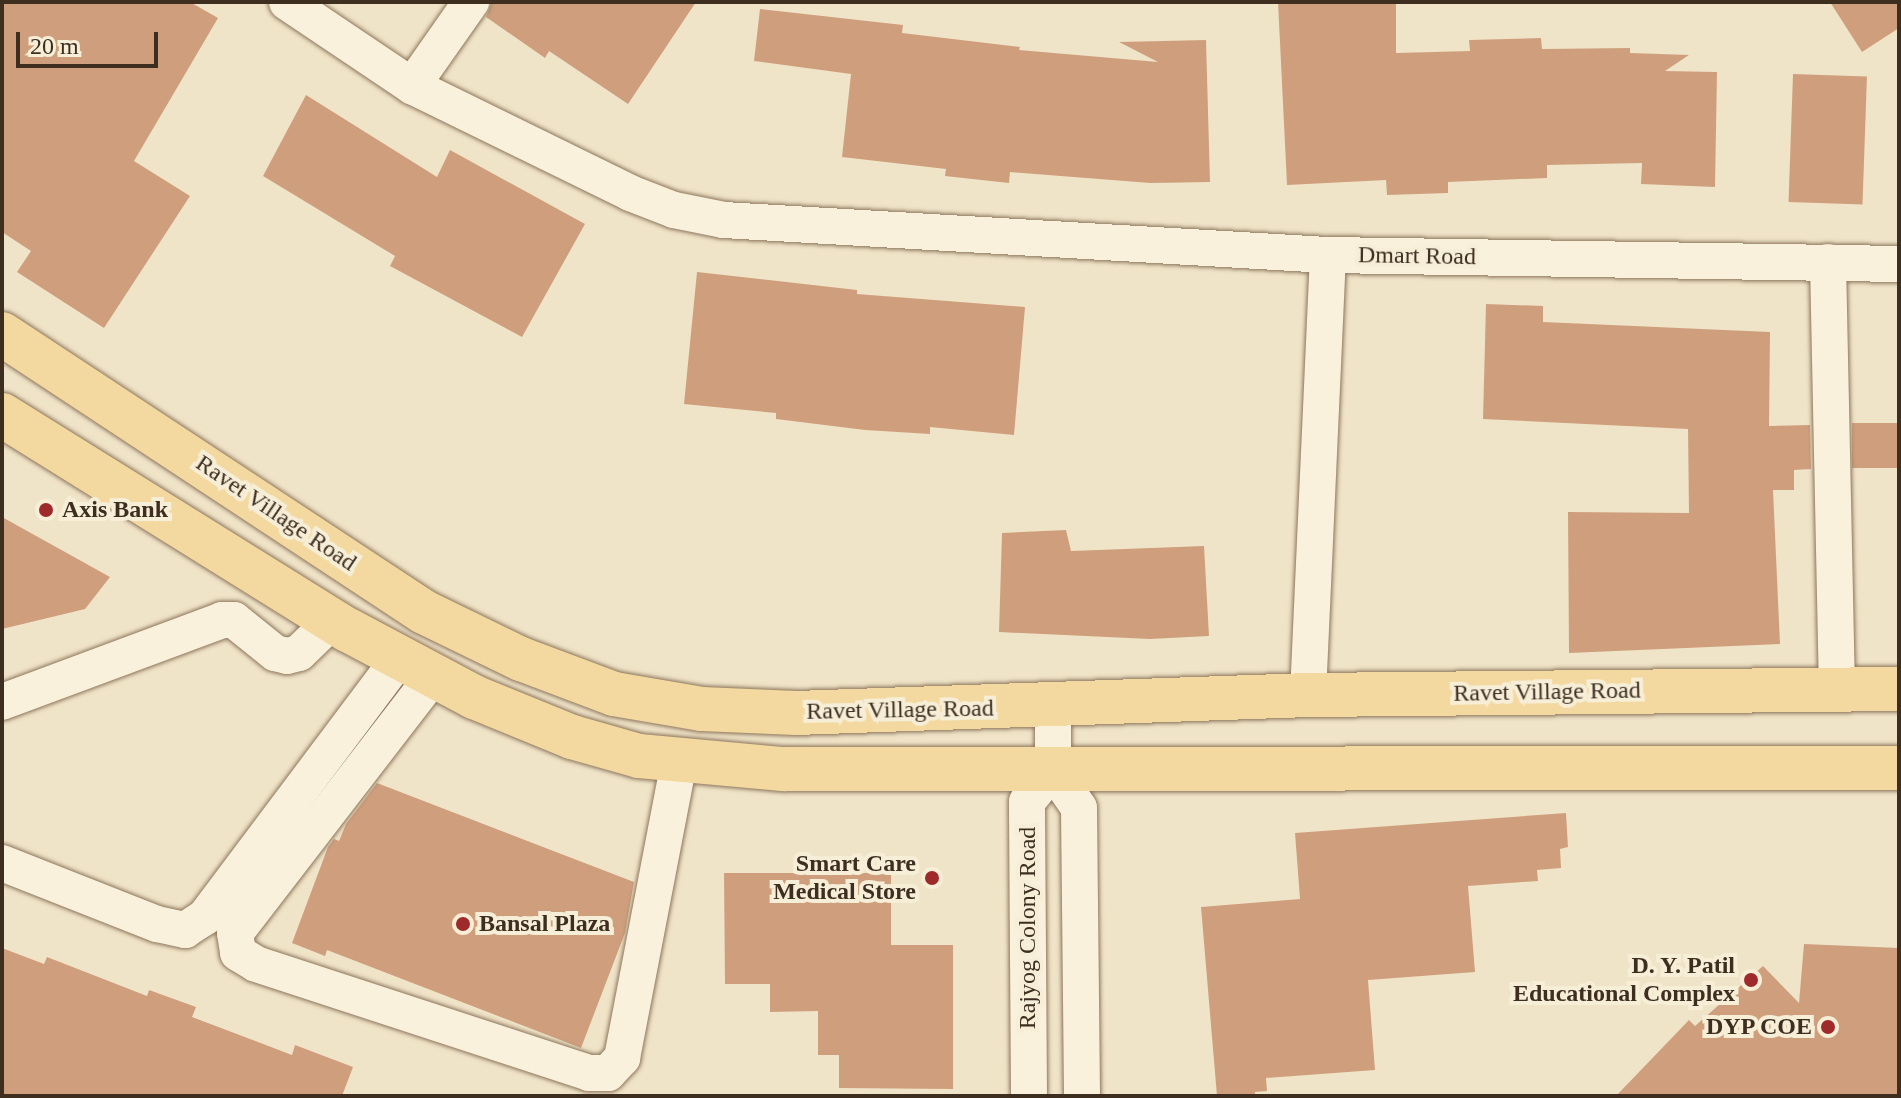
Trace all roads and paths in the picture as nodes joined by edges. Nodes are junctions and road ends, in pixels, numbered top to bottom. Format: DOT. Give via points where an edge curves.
graph roads {
  1 [pos="287,2"];
  2 [pos="471,2"];
  3 [pos="412,86"];
  4 [pos="1328,255"];
  5 [pos="1828,262"];
  6 [pos="1899,264"];
  7 [pos="2,334"];
  8 [pos="2,415"];
  9 [pos="333,620"];
  10 [pos="417,666"];
  11 [pos="1837,688"];
  12 [pos="1899,689"];
  13 [pos="1308,695"];
  14 [pos="2,702"];
  15 [pos="1053,706"];
  16 [pos="679,762"];
  17 [pos="1899,768"];
  18 [pos="1053,770"];
  19 [pos="2,863"];
  20 [pos="1029,1096"];
  21 [pos="1082,1096"];
  1 -- 3 [label="street"];
  2 -- 3 [label="street"];
  3 -- 4 [label="street" via="630,193 674,210 724,220"];
  4 -- 5 [label="street, Dmart Road"];
  4 -- 13 [label="street, Dmart Road"];
  5 -- 6 [label="street, Dmart Road"];
  5 -- 11 [label="street"];
  7 -- 15 [label="main road, Ravet Village Road" via="424,612 521,659 614,694 702,709 796,713"];
  8 -- 9 [label="main road"];
  9 -- 10 [label="main road"];
  9 -- 14 [label="street" via="299,653 287,656 275,653 234,620 222,620"];
  10 -- 16 [label="main road" via="474,697 572,737"];
  10 -- 16 [label="street" via="235,933 238,953 256,964 589,1073 608,1073 622,1058"];
  10 -- 19 [label="street" via="205,917 185,930"];
  11 -- 12 [label="main road, Ravet Village Road"];
  11 -- 13 [label="main road, Ravet Village Road"];
  13 -- 15 [label="main road, Ravet Village Road"];
  15 -- 18 [label="street"];
  16 -- 18 [label="main road" via="783,769"];
  17 -- 18 [label="main road"];
  18 -- 20 [label="street, Rajyog Colony Road" via="1027,802"];
  18 -- 21 [label="street" via="1079,808"];
}
